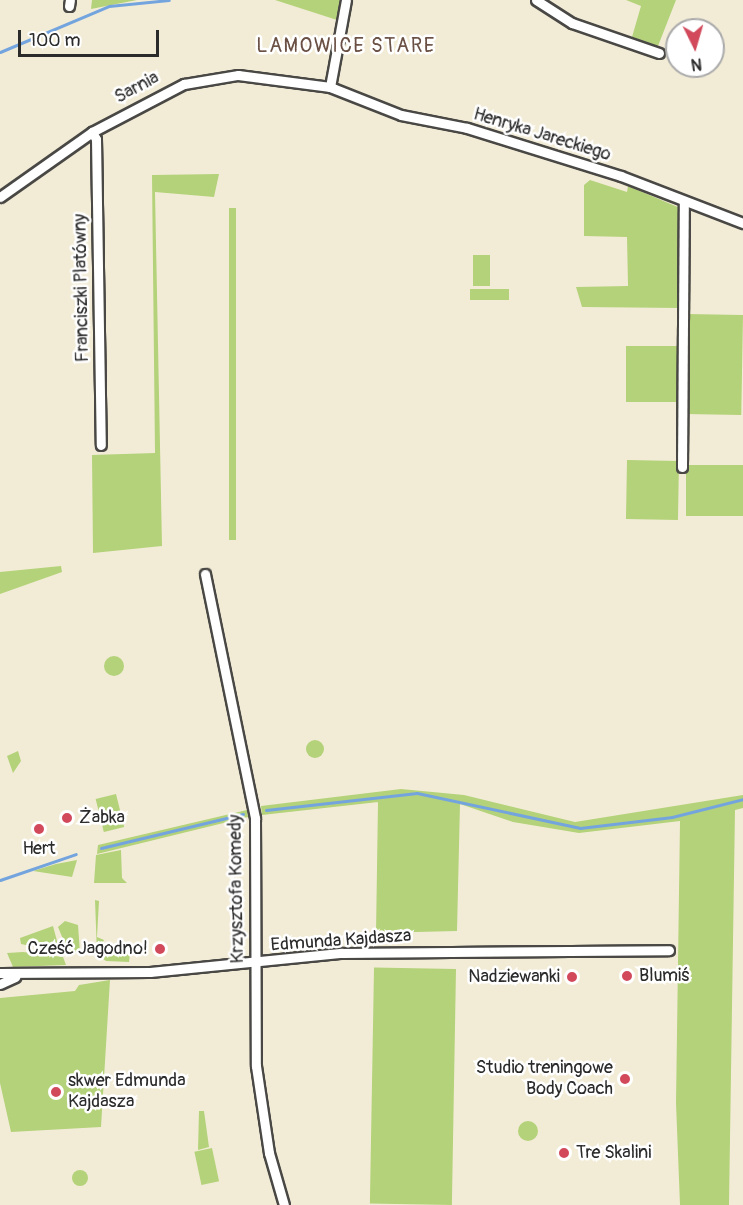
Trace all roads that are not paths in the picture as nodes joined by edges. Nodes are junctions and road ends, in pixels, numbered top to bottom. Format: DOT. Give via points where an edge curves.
graph roads {
  1 [pos="346,0"];
  2 [pos="536,0"];
  3 [pos="659,53"];
  4 [pos="330,87"];
  5 [pos="92,132"];
  6 [pos="0,197"];
  7 [pos="684,202"];
  8 [pos="743,223"];
  9 [pos="101,445"];
  10 [pos="682,467"];
  11 [pos="205,574"];
  12 [pos="669,950"];
  13 [pos="254,963"];
  14 [pos="0,973"];
  15 [pos="15,977"];
  16 [pos="0,984"];
  17 [pos="284,1205"];
  1 -- 4 [label="street"];
  2 -- 3 [label="street" via="572,23"];
  4 -- 5 [label="street, Sarnia" via="238,75 207,77 169,90"];
  4 -- 7 [label="street, Henryka Jareckiego" via="401,115 478,131 583,169 621,176"];
  5 -- 6 [label="street, Sarnia"];
  5 -- 9 [label="street, Franciszki Platówny" via="96,139"];
  7 -- 8 [label="street, Henryka Jareckiego"];
  7 -- 10 [label="street"];
  11 -- 13 [label="street, Krzysztofa Komedy" via="255,818"];
  12 -- 13 [label="street, Edmunda Kajdasza" via="342,953"];
  13 -- 15 [label="street, Edmunda Kajdasza"];
  13 -- 17 [label="street, Krzysztofa Komedy" via="260,1102"];
  14 -- 15 [label="street, Edmunda Kajdasza"];
  15 -- 16 [label="street, Edmunda Kajdasza"];
}
